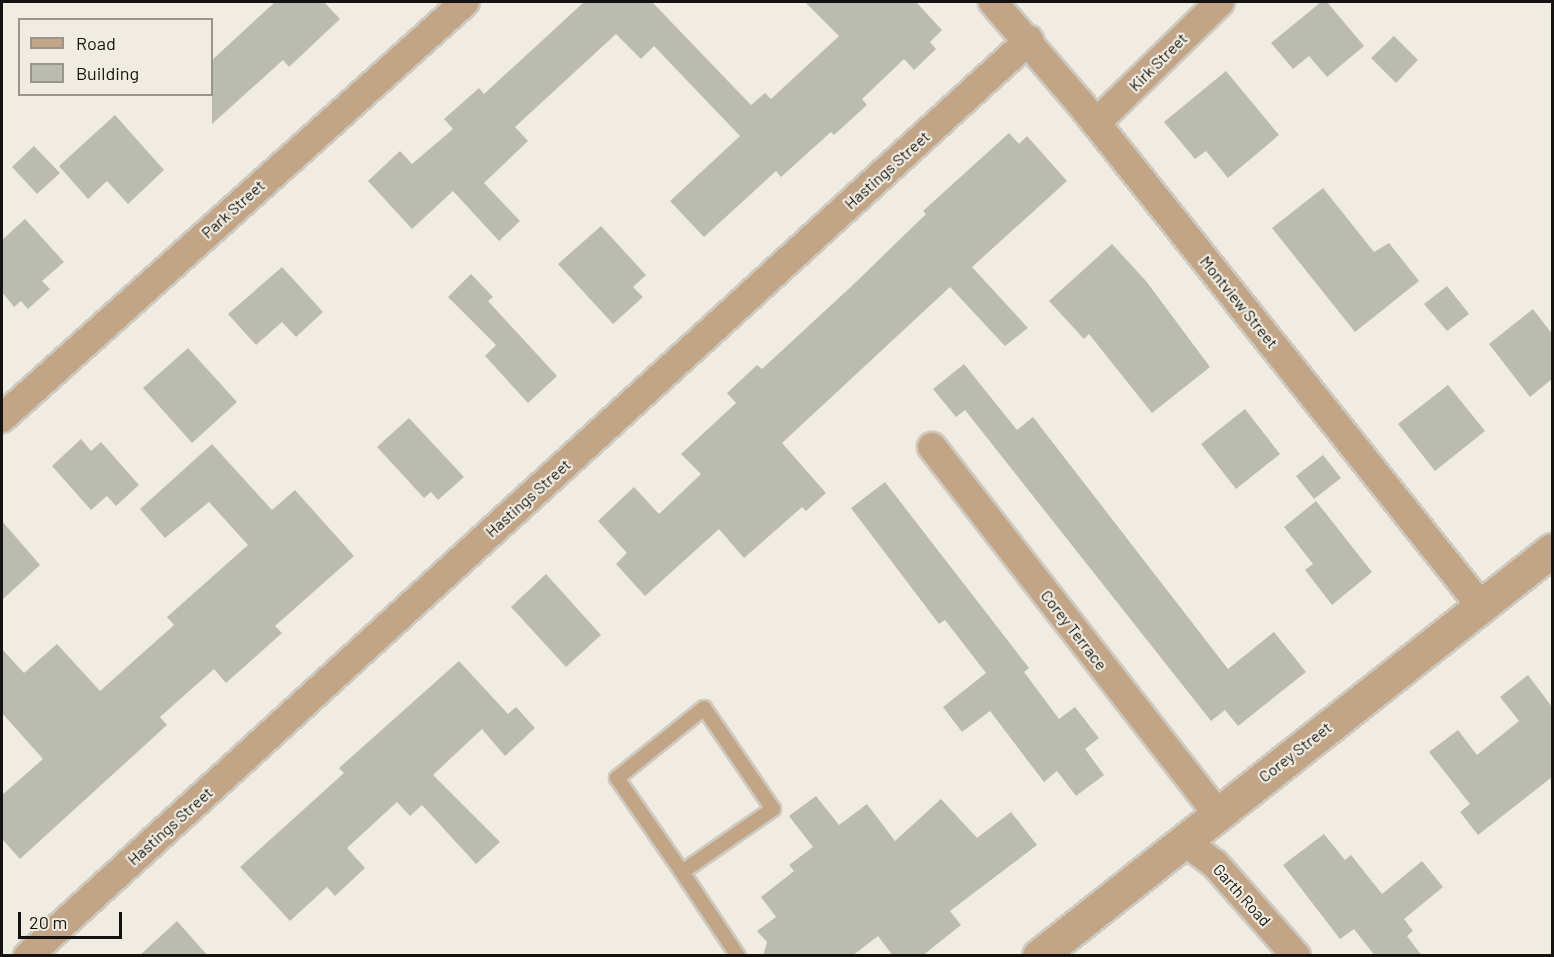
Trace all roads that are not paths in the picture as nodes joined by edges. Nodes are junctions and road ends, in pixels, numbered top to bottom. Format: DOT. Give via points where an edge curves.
graph roads {
  1 [pos="465,2"];
  2 [pos="993,2"];
  3 [pos="1220,2"];
  4 [pos="1029,40"];
  5 [pos="1096,123"];
  6 [pos="2,416"];
  7 [pos="932,447"];
  8 [pos="1552,550"];
  9 [pos="1481,606"];
  10 [pos="1217,813"];
  11 [pos="1183,840"];
  12 [pos="682,873"];
  13 [pos="28,956"];
  14 [pos="738,956"];
  15 [pos="1039,956"];
  16 [pos="1296,956"];
  1 -- 6 [label="street, Park Street"];
  2 -- 4 [label="street, Montview Street"];
  3 -- 5 [label="street, Kirk Street"];
  4 -- 5 [label="street, Montview Street"];
  4 -- 13 [label="street, Hastings Street"];
  5 -- 9 [label="street, Montview Street"];
  7 -- 10 [label="street, Corey Terrace"];
  8 -- 9 [label="street, Corey Street"];
  9 -- 10 [label="street, Corey Street"];
  10 -- 11 [label="street, Corey Street"];
  11 -- 15 [label="street, Corey Street"];
  11 -- 16 [label="street, Garth Road" via="1215,864"];
  12 -- 12 [label="lane" via="773,809 704,708 617,778"];
  12 -- 14 [label="lane"];
}
